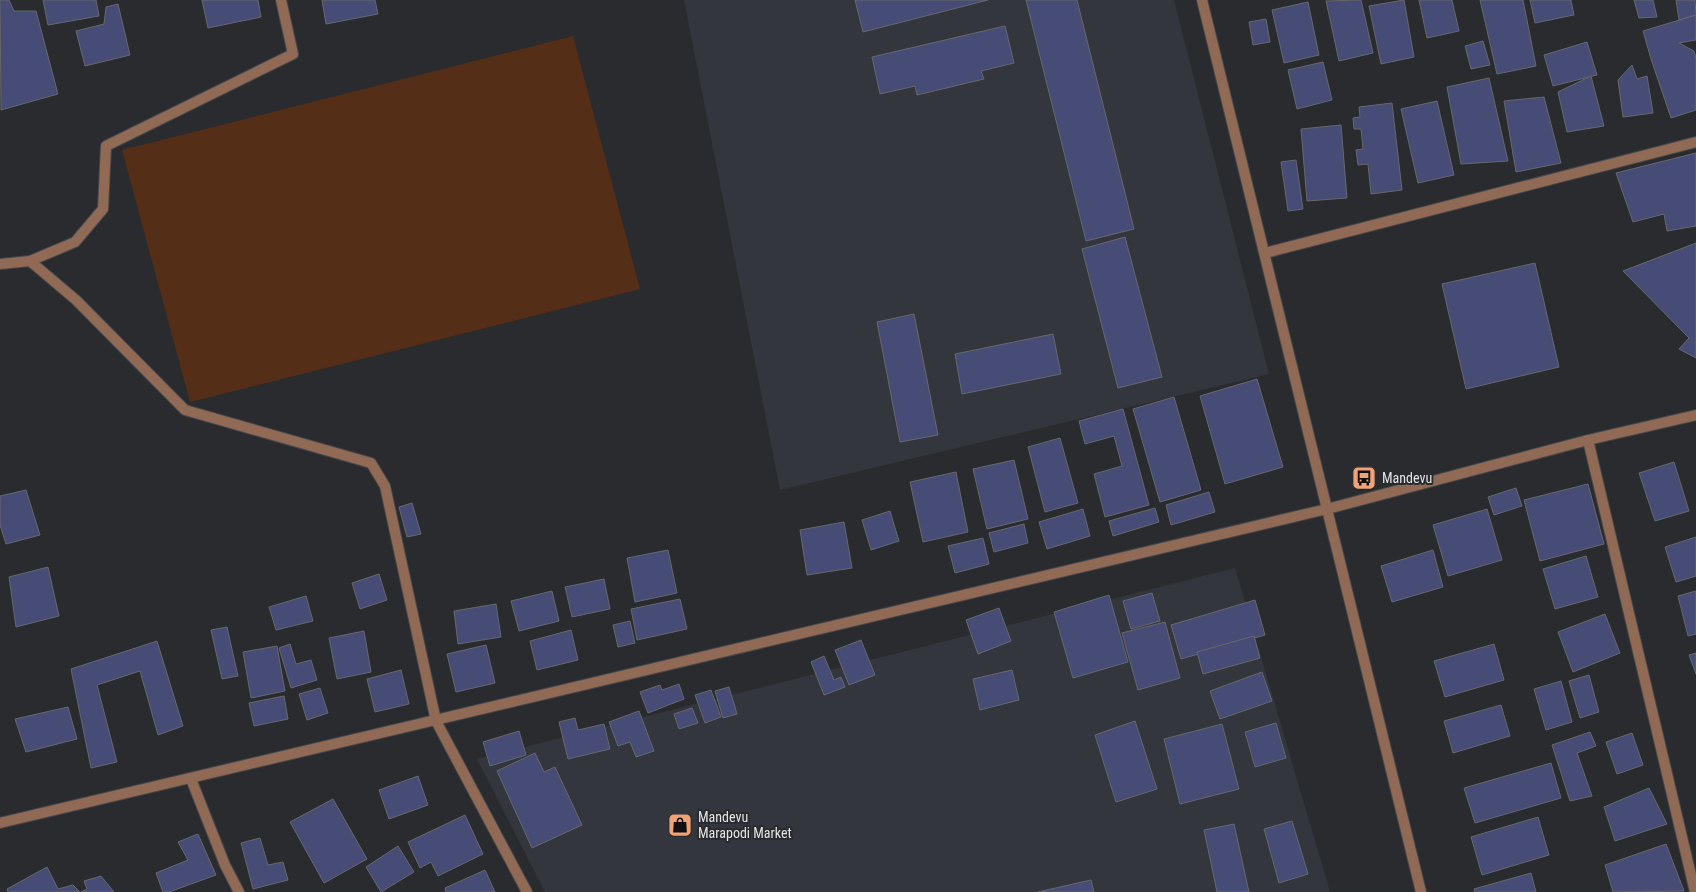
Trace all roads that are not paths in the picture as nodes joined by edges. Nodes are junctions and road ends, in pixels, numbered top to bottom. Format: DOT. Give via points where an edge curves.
graph roads {
  1 [pos="281,0"];
  2 [pos="1202,0"];
  3 [pos="1696,142"];
  4 [pos="1265,253"];
  5 [pos="30,261"];
  6 [pos="0,264"];
  7 [pos="1696,415"];
  8 [pos="1588,440"];
  9 [pos="1327,509"];
  10 [pos="436,721"];
  11 [pos="191,779"];
  12 [pos="0,823"];
  13 [pos="239,892"];
  14 [pos="527,892"];
  15 [pos="1421,892"];
  16 [pos="1695,892"];
  1 -- 5 [label="street" via="293,54 106,146 103,209 75,242"];
  2 -- 4 [label="street"];
  3 -- 4 [label="street"];
  4 -- 9 [label="street"];
  5 -- 6 [label="street"];
  5 -- 10 [label="street" via="76,300 185,410 371,462 386,486"];
  7 -- 8 [label="street"];
  8 -- 9 [label="street"];
  8 -- 16 [label="street"];
  9 -- 10 [label="street"];
  9 -- 15 [label="street"];
  10 -- 11 [label="street"];
  10 -- 14 [label="street"];
  11 -- 12 [label="street"];
  11 -- 13 [label="street"];
}
